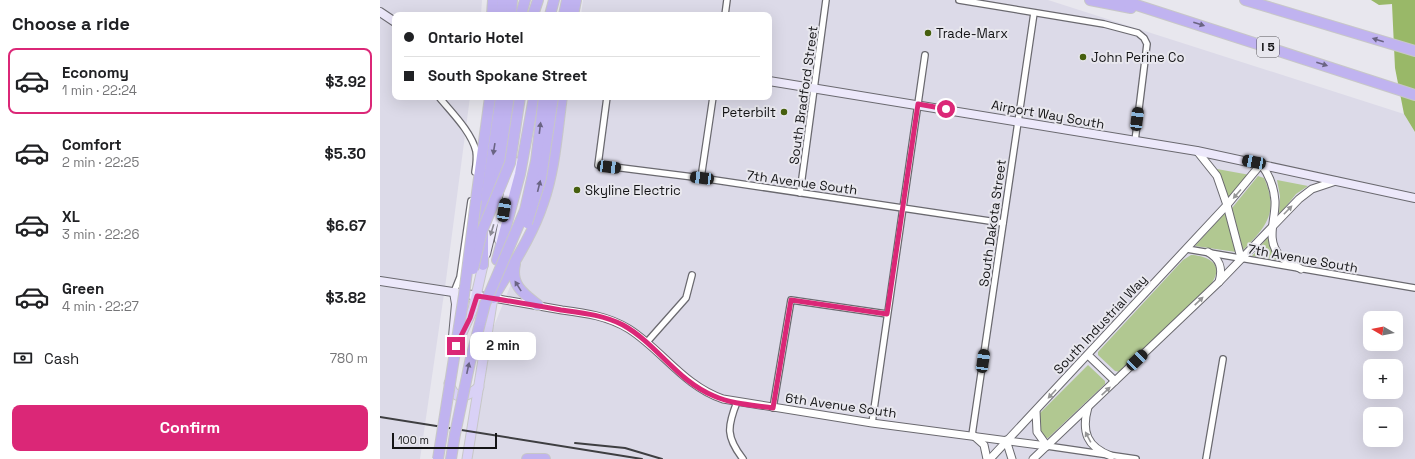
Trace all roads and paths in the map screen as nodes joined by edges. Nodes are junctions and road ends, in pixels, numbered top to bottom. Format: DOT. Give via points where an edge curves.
graph roads {
  1 [pos="493,0"];
  2 [pos="503,0"];
  3 [pos="512,0"];
  4 [pos="525,0"];
  5 [pos="538,0"];
  6 [pos="555,0"];
  7 [pos="567,0"];
  8 [pos="576,0"];
  9 [pos="727,0"];
  10 [pos="826,0"];
  11 [pos="960,0"];
  12 [pos="1090,0"];
  13 [pos="1122,0"];
  14 [pos="1245,0"];
  15 [pos="380,12"];
  16 [pos="492,12"];
  17 [pos="501,12"];
  18 [pos="511,12"];
  19 [pos="523,12"];
  20 [pos="534,12"];
  21 [pos="551,12"];
  22 [pos="555,12"];
  23 [pos="565,12"];
  24 [pos="574,12"];
  25 [pos="725,12"];
  26 [pos="1034,13"];
  27 [pos="1182,18"];
  28 [pos="392,20"];
  29 [pos="1415,51"];
  30 [pos="925,55"];
  31 [pos="772,81"];
  32 [pos="815,88"];
  33 [pos="1415,95"];
  34 [pos="440,100"];
  35 [pos="485,100"];
  36 [pos="490,100"];
  37 [pos="502,100"];
  38 [pos="509,100"];
  39 [pos="521,100"];
  40 [pos="522,100"];
  41 [pos="533,100"];
  42 [pos="544,100"];
  43 [pos="553,100"];
  44 [pos="562,100"];
  45 [pos="607,100"];
  46 [pos="713,100"];
  47 [pos="918,104"];
  48 [pos="504,111"];
  49 [pos="1018,121"];
  50 [pos="1135,141"];
  51 [pos="1197,151"];
  52 [pos="1262,164"];
  53 [pos="702,178"];
  54 [pos="1338,181"];
  55 [pos="800,193"];
  56 [pos="506,196"];
  57 [pos="1415,198"];
  58 [pos="476,200"];
  59 [pos="1227,205"];
  60 [pos="903,208"];
  61 [pos="1003,223"];
  62 [pos="1273,226"];
  63 [pos="1187,249"];
  64 [pos="1208,252"];
  65 [pos="1242,258"];
  66 [pos="516,259"];
  67 [pos="497,260"];
  68 [pos="483,266"];
  69 [pos="1301,269"];
  70 [pos="692,274"];
  71 [pos="380,281"];
  72 [pos="1219,282"];
  73 [pos="1415,288"];
  74 [pos="459,293"];
  75 [pos="477,296"];
  76 [pos="493,298"];
  77 [pos="538,305"];
  78 [pos="887,314"];
  79 [pos="480,325"];
  80 [pos="647,342"];
  81 [pos="1088,355"];
  82 [pos="452,358"];
  83 [pos="1223,359"];
  84 [pos="448,380"];
  85 [pos="1115,381"];
  86 [pos="479,387"];
  87 [pos="737,402"];
  88 [pos="1088,407"];
  89 [pos="773,408"];
  90 [pos="1036,411"];
  91 [pos="872,423"];
  92 [pos="972,435"];
  93 [pos="1006,440"];
  94 [pos="1047,446"];
  95 [pos="1111,456"];
  96 [pos="437,459"];
  97 [pos="451,459"];
  98 [pos="466,459"];
  99 [pos="527,459"];
  100 [pos="545,459"];
  101 [pos="743,459"];
  102 [pos="989,459"];
  103 [pos="1012,459"];
  104 [pos="1033,459"];
  105 [pos="1136,459"];
  106 [pos="1206,459"];
  1 -- 16 [label="highway"];
  2 -- 17 [label="highway"];
  3 -- 18 [label="highway"];
  4 -- 19 [label="highway"];
  5 -- 20 [label="highway"];
  6 -- 21 [label="highway"];
  6 -- 22 [label="highway"];
  7 -- 23 [label="highway"];
  8 -- 24 [label="highway"];
  9 -- 25 [label="street"];
  10 -- 32 [label="street, South Bradford Street"];
  11 -- 26 [label="street"];
  12 -- 27 [label="highway"];
  13 -- 27 [label="highway, I 5"];
  29 -- 14 [label="highway, one-way"];
  15 -- 28 [label="main road"];
  26 -- 49 [label="street, South Dakota Street"];
  26 -- 50 [label="street" via="1104,24 1138,33 1144,38 1147,44"];
  27 -- 33 [label="highway, I 5, one-way"];
  30 -- 47 [label="street"];
  31 -- 32 [label="main road, Airport Way South"];
  32 -- 47 [label="main road, Airport Way South"];
  32 -- 55 [label="street, South Bradford Street"];
  34 -- 74 [label="street" via="466,131 476,150"];
  35 -- 58 [label="highway"];
  36 -- 58 [label="highway"];
  37 -- 48 [label="highway"];
  38 -- 48 [label="highway"];
  39 -- 74 [label="highway, bridge" via="509,169 482,231 472,277"];
  40 -- 56 [label="main road" via="514,163"];
  41 -- 67 [label="highway" via="522,165"];
  79 -- 42 [label="highway, one-way, bridge" via="489,292 524,210 536,161"];
  79 -- 43 [label="highway, one-way, bridge" via="535,201 542,173"];
  44 -- 66 [label="highway" via="550,180 531,232"];
  45 -- 53 [label="street, 7th Avenue South" via="598,165"];
  46 -- 53 [label="street"];
  47 -- 49 [label="main road, Airport Way South"];
  47 -- 60 [label="street"];
  48 -- 68 [label="highway, one-way" via="499,171 484,210"];
  49 -- 50 [label="main road, Airport Way South"];
  49 -- 61 [label="street, South Dakota Street"];
  50 -- 51 [label="main road, Airport Way South"];
  51 -- 52 [label="main road, Airport Way South"];
  51 -- 59 [label="street" via="1217,176"];
  52 -- 54 [label="main road, Airport Way South"];
  52 -- 59 [label="street, South Industrial Way, one-way"];
  52 -- 62 [label="street" via="1269,174 1274,190"];
  53 -- 55 [label="street, 7th Avenue South"];
  54 -- 57 [label="main road, Airport Way South"];
  62 -- 54 [label="street, one-way" via="1312,189"];
  55 -- 60 [label="street, 7th Avenue South"];
  56 -- 67 [label="main road"];
  56 -- 68 [label="main road, one-way" via="496,216"];
  58 -- 74 [label="highway, bridge"];
  59 -- 63 [label="street, South Industrial Way"];
  59 -- 65 [label="street"];
  60 -- 61 [label="street, 7th Avenue South"];
  60 -- 78 [label="street"];
  61 -- 92 [label="street, South Dakota Street"];
  62 -- 65 [label="street"];
  62 -- 69 [label="street" via="1274,248 1280,256"];
  63 -- 64 [label="street, 7th Avenue South"];
  63 -- 81 [label="street, South Industrial Way"];
  64 -- 65 [label="street, 7th Avenue South"];
  64 -- 72 [label="street" via="1219,261"];
  65 -- 69 [label="street, 7th Avenue South"];
  65 -- 72 [label="street"];
  66 -- 76 [label="highway"];
  77 -- 66 [label="highway, one-way" via="523,293 515,282 513,274"];
  67 -- 76 [label="main road"];
  68 -- 75 [label="main road"];
  69 -- 73 [label="street, 7th Avenue South"];
  70 -- 80 [label="street" via="686,298"];
  71 -- 74 [label="main road, 6th Avenue South"];
  85 -- 72 [label="street, one-way"];
  74 -- 75 [label="main road, 6th Avenue South"];
  74 -- 82 [label="main road"];
  74 -- 96 [label="highway, bridge"];
  75 -- 76 [label="main road, 6th Avenue South"];
  75 -- 82 [label="main road"];
  76 -- 77 [label="street, 6th Avenue South"];
  76 -- 86 [label="main road"];
  77 -- 80 [label="street, 6th Avenue South" via="607,318"];
  78 -- 89 [label="street" via="791,300"];
  78 -- 91 [label="street"];
  97 -- 79 [label="highway, one-way, bridge"];
  80 -- 87 [label="street, 6th Avenue South" via="681,375 702,390"];
  81 -- 85 [label="street"];
  81 -- 90 [label="street, South Industrial Way, one-way"];
  82 -- 84 [label="main road"];
  83 -- 106 [label="street"];
  84 -- 86 [label="main road" via="451,391 458,396 468,396"];
  84 -- 96 [label="main road"];
  88 -- 85 [label="street, one-way"];
  86 -- 98 [label="main road"];
  87 -- 89 [label="street, 6th Avenue South"];
  87 -- 101 [label="street" via="730,419 730,437"];
  88 -- 94 [label="street"];
  95 -- 88 [label="street, one-way" via="1101,452 1088,437 1084,422"];
  89 -- 91 [label="street, 6th Avenue South"];
  90 -- 93 [label="street, South Industrial Way"];
  90 -- 94 [label="street" via="1037,432"];
  91 -- 92 [label="street, 6th Avenue South"];
  92 -- 93 [label="street, 6th Avenue South"];
  92 -- 102 [label="street" via="984,445"];
  93 -- 94 [label="street, 6th Avenue South"];
  93 -- 102 [label="street, South Industrial Way"];
  93 -- 103 [label="street"];
  94 -- 95 [label="street, 6th Avenue South"];
  94 -- 104 [label="street"];
  95 -- 105 [label="street, 6th Avenue South"];
  99 -- 100 [label="highway"];
}
